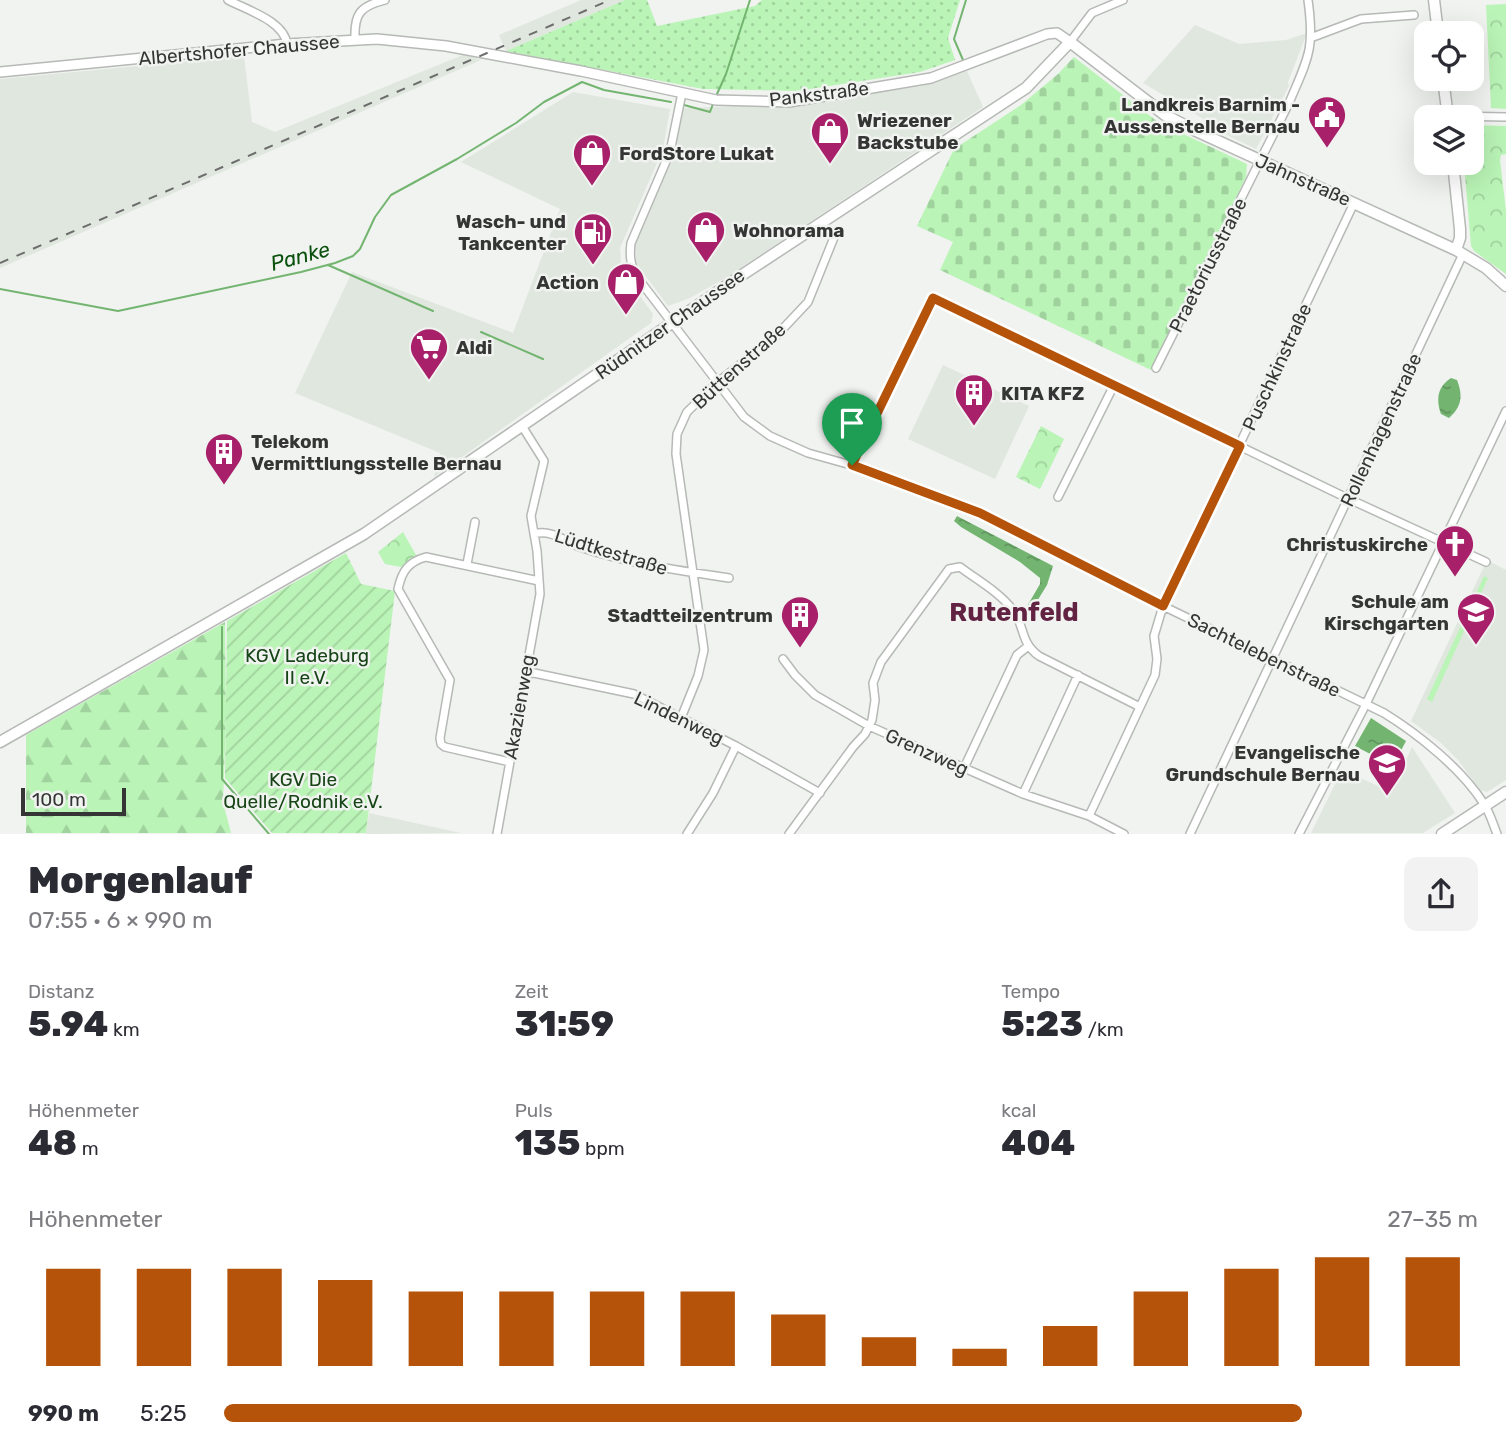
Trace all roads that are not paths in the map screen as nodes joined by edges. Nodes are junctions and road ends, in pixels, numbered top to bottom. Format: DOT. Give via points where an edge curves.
graph roads {
  1 [pos="228,0"];
  2 [pos="385,0"];
  3 [pos="1123,0"];
  4 [pos="1308,0"];
  5 [pos="1434,0"];
  6 [pos="1414,15"];
  7 [pos="1437,21"];
  8 [pos="1313,37"];
  9 [pos="355,39"];
  10 [pos="1070,42"];
  11 [pos="287,44"];
  12 [pos="478,52"];
  13 [pos="0,72"];
  14 [pos="682,93"];
  15 [pos="1484,117"];
  16 [pos="1506,117"];
  17 [pos="1259,161"];
  18 [pos="1454,175"];
  19 [pos="1354,203"];
  20 [pos="835,235"];
  21 [pos="1460,252"];
  22 [pos="1506,286"];
  23 [pos="672,322"];
  24 [pos="1156,368"];
  25 [pos="718,383"];
  26 [pos="1114,385"];
  27 [pos="1506,411"];
  28 [pos="522,426"];
  29 [pos="1240,446"];
  30 [pos="852,465"];
  31 [pos="1058,497"];
  32 [pos="1349,499"];
  33 [pos="475,522"];
  34 [pos="534,534"];
  35 [pos="1444,543"];
  36 [pos="1486,562"];
  37 [pos="467,564"];
  38 [pos="692,573"];
  39 [pos="729,578"];
  40 [pos="540,582"];
  41 [pos="1163,606"];
  42 [pos="1027,647"];
  43 [pos="783,659"];
  44 [pos="1272,659"];
  45 [pos="527,674"];
  46 [pos="1078,675"];
  47 [pos="1366,704"];
  48 [pos="1140,707"];
  49 [pos="681,718"];
  50 [pos="869,726"];
  51 [pos="0,741"];
  52 [pos="736,746"];
  53 [pos="510,762"];
  54 [pos="964,768"];
  55 [pos="1506,792"];
  56 [pos="820,793"];
  57 [pos="1023,794"];
  58 [pos="1485,806"];
  59 [pos="1089,816"];
  60 [pos="497,834"];
  61 [pos="687,834"];
  62 [pos="789,834"];
  63 [pos="1124,834"];
  64 [pos="1190,834"];
  65 [pos="1299,834"];
  66 [pos="1442,834"];
  67 [pos="1497,834"];
  1 -- 11 [label="street" via="275,25"];
  2 -- 9 [label="street" via="372,3 357,16"];
  3 -- 10 [label="street" via="1092,13"];
  4 -- 8 [label="street"];
  5 -- 7 [label="main road"];
  6 -- 8 [label="street" via="1361,19"];
  8 -- 17 [label="street, Praetoriusstraße" via="1308,58"];
  9 -- 11 [label="street, Albertshofer Chaussee"];
  9 -- 12 [label="street, Albertshofer Chaussee"];
  10 -- 14 [label="street, Pankstraße" via="1057,33 1046,34 931,78 810,99 716,100"];
  10 -- 17 [label="main road, Jahnstraße" via="1165,115"];
  10 -- 23 [label="main road, Rüdnitzer Chaussee" via="1026,88"];
  11 -- 13 [label="street, Albertshofer Chaussee"];
  12 -- 14 [label="street, Pankstraße"];
  14 -- 23 [label="street, Sachtelebenstraße" via="670,152 631,243 629,258"];
  15 -- 16 [label="street"];
  17 -- 19 [label="main road, Jahnstraße"];
  17 -- 24 [label="street, Praetoriusstraße"];
  18 -- 21 [label="main road"];
  19 -- 21 [label="main road, Jahnstraße"];
  19 -- 29 [label="street, Puschkinstraße"];
  20 -- 25 [label="street, Büttenstraße" via="808,302 776,336"];
  21 -- 22 [label="main road, Jahnstraße"];
  21 -- 32 [label="street, Rollenhagenstraße" via="1454,274"];
  23 -- 25 [label="street, Sachtelebenstraße"];
  23 -- 28 [label="main road, Rüdnitzer Chaussee"];
  25 -- 30 [label="street, Sachtelebenstraße" via="744,417 770,436"];
  25 -- 38 [label="street, Büttenstraße" via="687,412 677,434"];
  26 -- 29 [label="street"];
  26 -- 30 [label="street" via="933,298"];
  26 -- 31 [label="street"];
  27 -- 35 [label="street"];
  28 -- 34 [label="street, Akazienweg" via="544,461 531,516"];
  28 -- 51 [label="main road, Rüdnitzer Chaussee" via="363,534"];
  29 -- 32 [label="street"];
  29 -- 41 [label="street, Puschkinstraße"];
  30 -- 41 [label="street, Sachtelebenstraße" via="980,513"];
  32 -- 35 [label="street"];
  32 -- 44 [label="street, Rollenhagenstraße"];
  33 -- 37 [label="street"];
  34 -- 38 [label="street, Lüdtkestraße" via="542,531 631,562"];
  34 -- 40 [label="street, Akazienweg"];
  35 -- 36 [label="street"];
  35 -- 47 [label="street"];
  37 -- 40 [label="street"];
  37 -- 53 [label="street" via="417,559 403,571 398,589 450,680 441,744"];
  38 -- 39 [label="street, Lüdtkestraße"];
  38 -- 49 [label="street, Büttenstraße" via="702,631 702,663"];
  40 -- 45 [label="street, Akazienweg"];
  41 -- 44 [label="street, Sachtelebenstraße"];
  41 -- 48 [label="street, Puschkinstraße" via="1154,636 1155,675"];
  42 -- 46 [label="street"];
  42 -- 50 [label="street" via="1020,623 1006,601 960,567 949,569 881,662 873,683"];
  42 -- 54 [label="street" via="1017,655"];
  43 -- 50 [label="street, Grenzweg" via="815,695"];
  44 -- 47 [label="street, Sachtelebenstraße"];
  44 -- 64 [label="street, Rollenhagenstraße"];
  45 -- 49 [label="street, Lindenweg" via="634,694"];
  45 -- 53 [label="street, Akazienweg"];
  46 -- 48 [label="street"];
  46 -- 57 [label="street"];
  47 -- 58 [label="street, Sachtelebenstraße" via="1411,731 1450,765"];
  47 -- 65 [label="street"];
  48 -- 59 [label="street"];
  49 -- 52 [label="street, Lindenweg"];
  50 -- 54 [label="street, Grenzweg"];
  50 -- 56 [label="street"];
  52 -- 56 [label="street, Lindenweg"];
  52 -- 61 [label="street"];
  53 -- 60 [label="street, Akazienweg"];
  54 -- 57 [label="street, Grenzweg"];
  55 -- 58 [label="main road"];
  56 -- 62 [label="street"];
  57 -- 59 [label="street, Grenzweg"];
  58 -- 66 [label="main road"];
  58 -- 67 [label="street, Sachtelebenstraße"];
  59 -- 63 [label="street, Grenzweg"];
}
